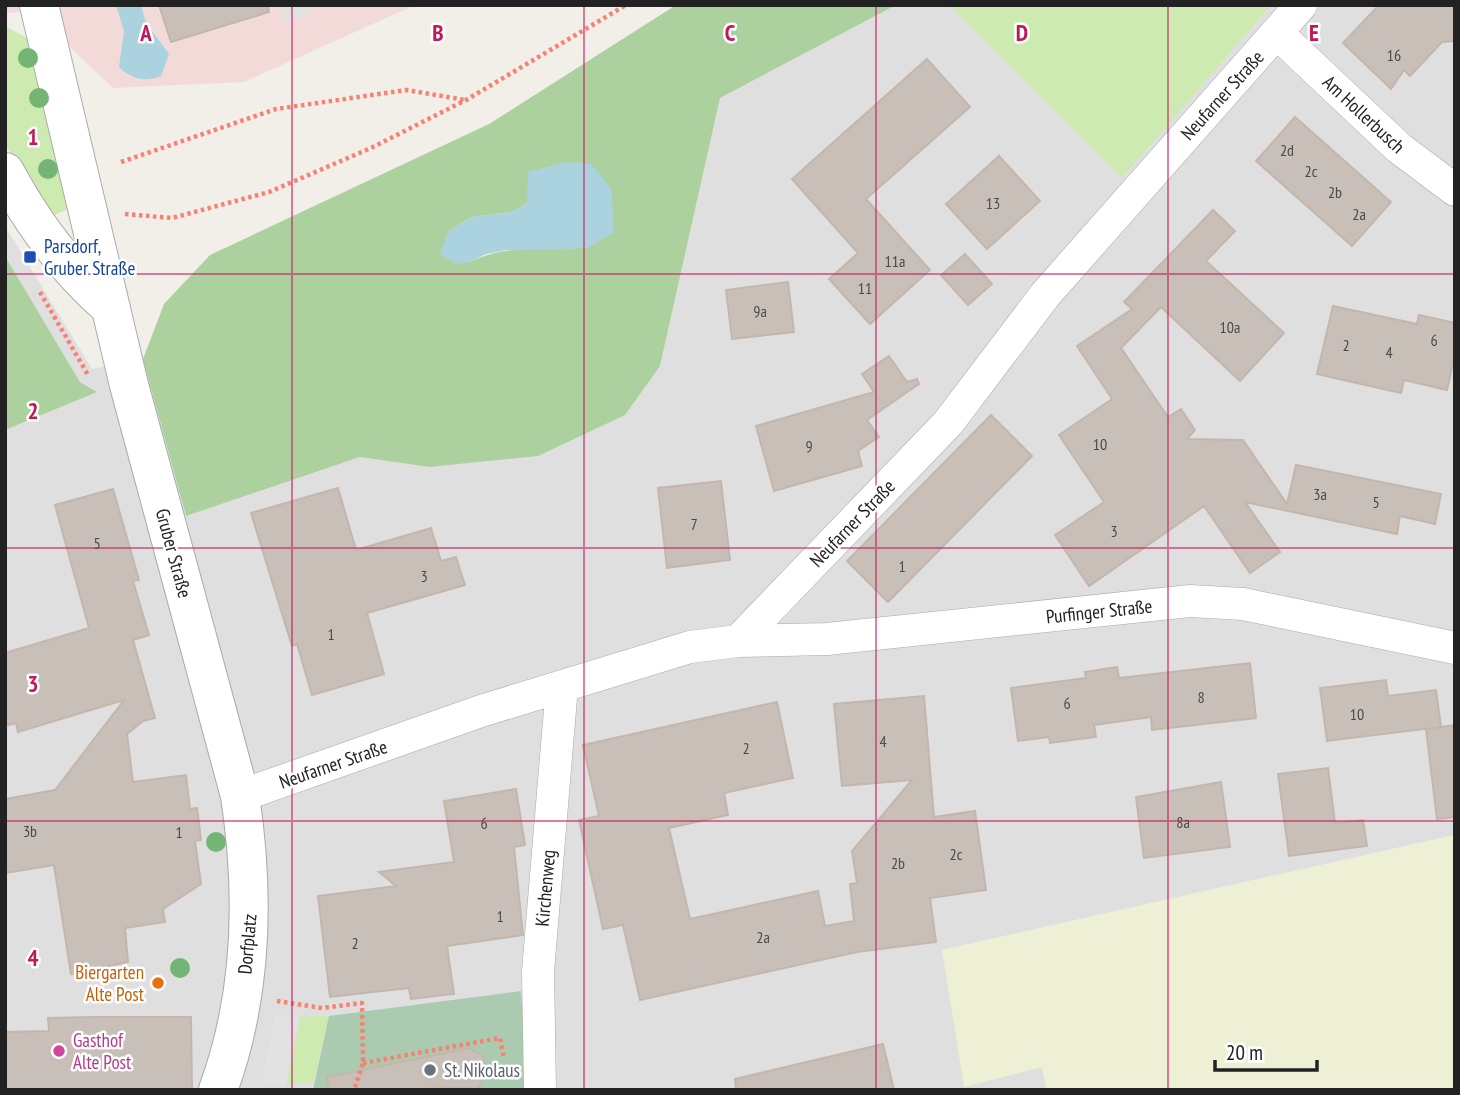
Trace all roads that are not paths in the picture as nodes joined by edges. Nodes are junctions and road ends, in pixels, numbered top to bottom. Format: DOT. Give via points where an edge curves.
graph roads {
  1 [pos="39,5"];
  2 [pos="1301,5"];
  3 [pos="1277,33"];
  4 [pos="5,172"];
  5 [pos="1455,190"];
  6 [pos="111,308"];
  7 [pos="738,641"];
  8 [pos="1455,648"];
  9 [pos="562,686"];
  10 [pos="240,796"];
  11 [pos="218,1090"];
  12 [pos="540,1090"];
  1 -- 6 [label="street, Gruber Straße"];
  2 -- 3 [label="street, Neufarner Straße"];
  3 -- 5 [label="street, Am Hollerbusch" via="1399,148"];
  3 -- 7 [label="street, Neufarner Straße" via="1045,295 948,423"];
  4 -- 6 [label="street" via="45,238 79,281"];
  6 -- 10 [label="street, Gruber Straße"];
  7 -- 8 [label="street, Purfinger Straße" via="827,639 1190,601 1243,604"];
  7 -- 9 [label="street, Neufarner Straße" via="690,647"];
  9 -- 10 [label="street, Neufarner Straße"];
  9 -- 12 [label="street, Kirchenweg" via="538,971"];
  10 -- 11 [label="street, Dorfplatz" via="251,893 243,997"];
}
